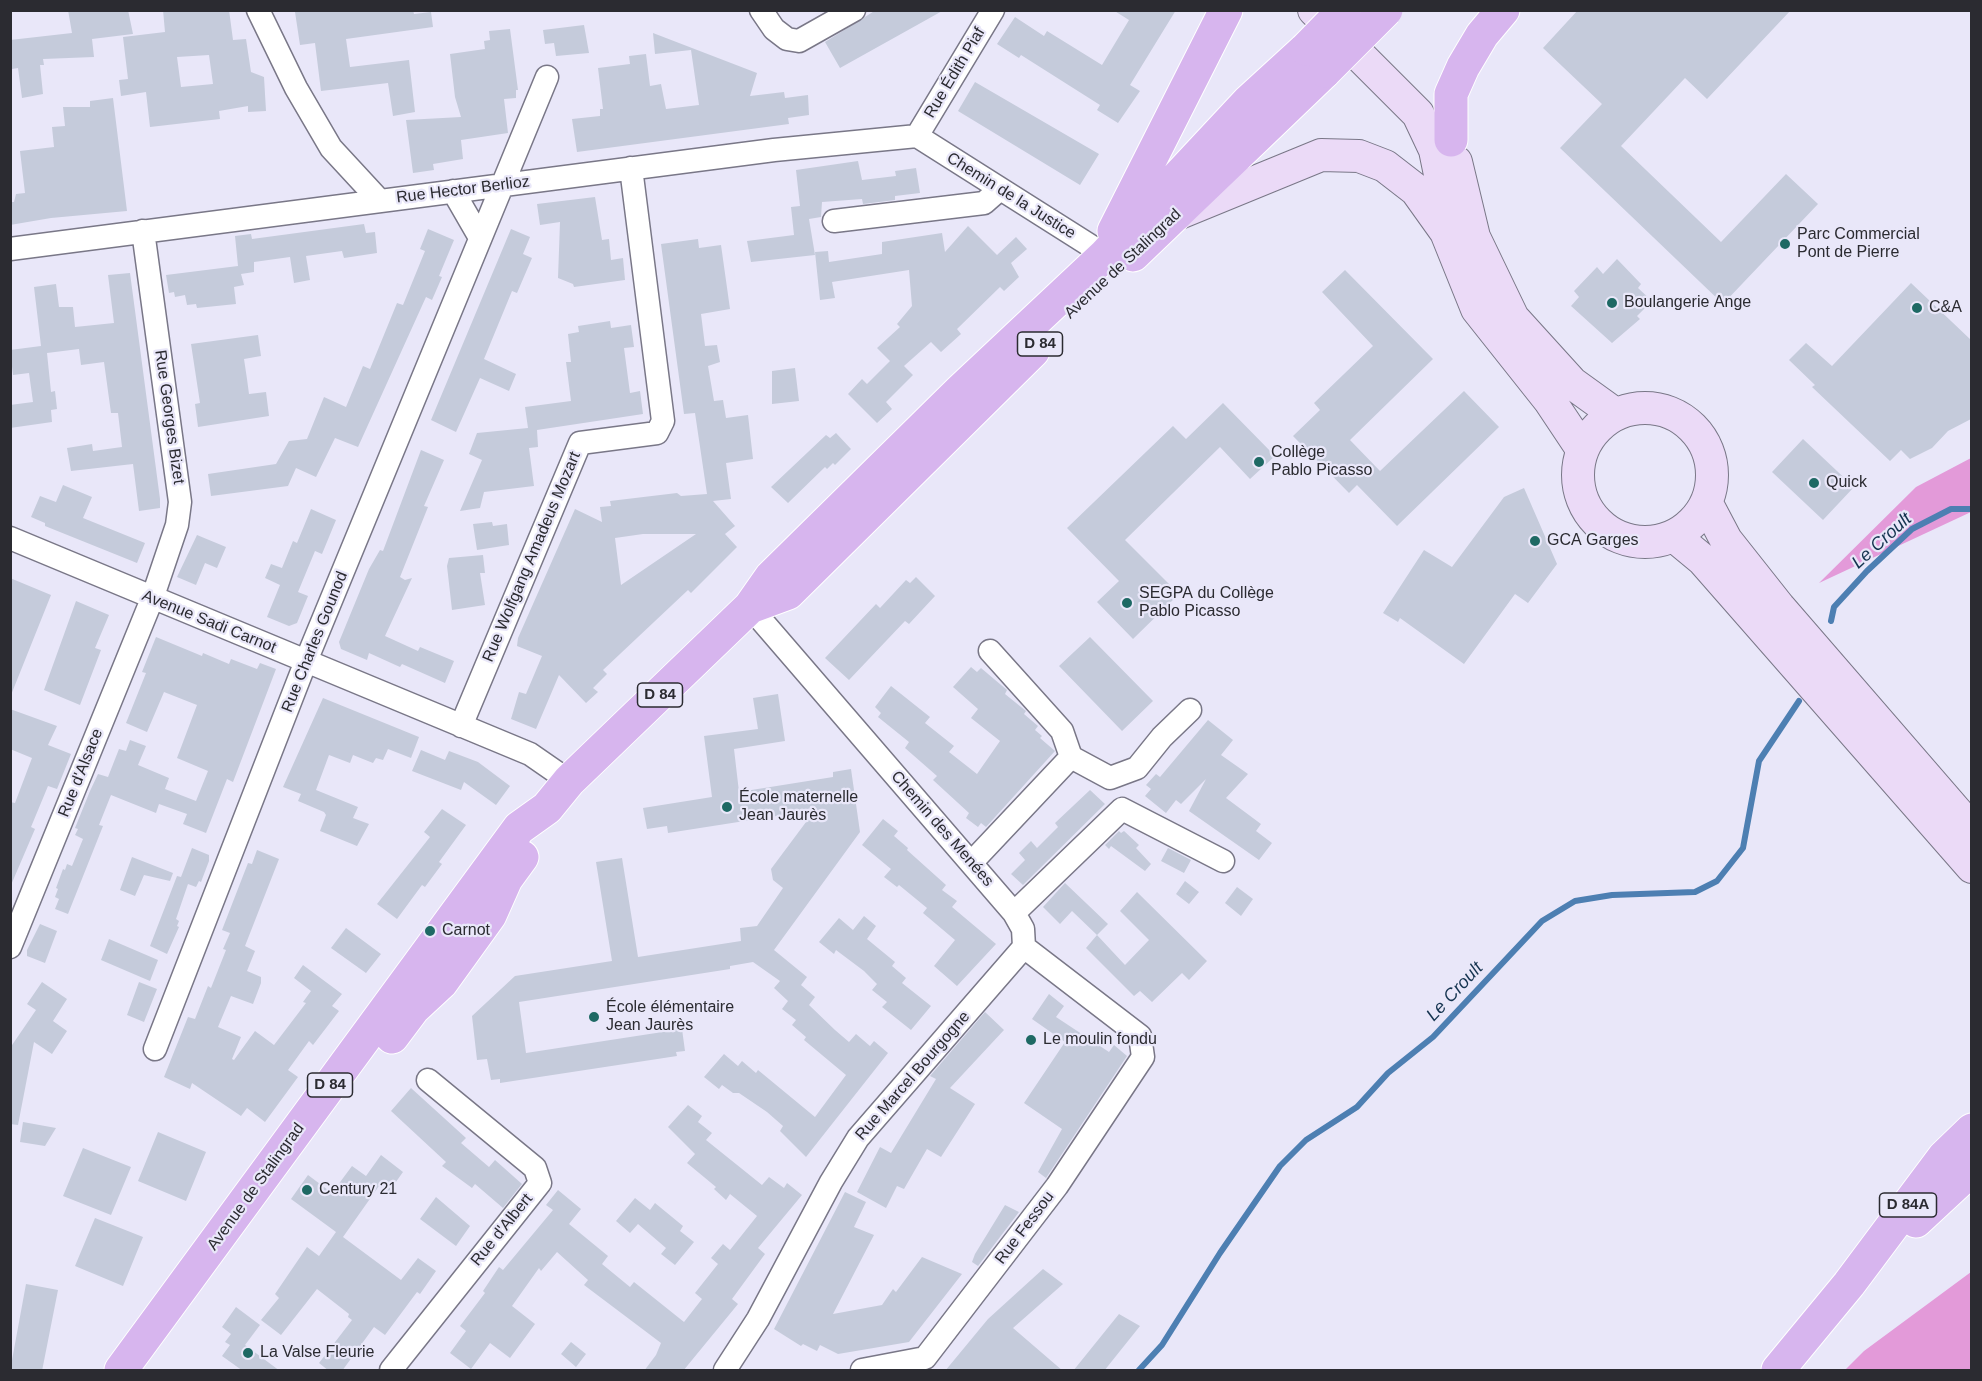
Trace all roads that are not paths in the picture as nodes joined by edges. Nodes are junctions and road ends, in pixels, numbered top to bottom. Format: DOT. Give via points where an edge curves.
graph roads {
  1 [pos="258,10"];
  2 [pos="761,10"];
  3 [pos="854,10"];
  4 [pos="993,10"];
  5 [pos="1226,10"];
  6 [pos="1314,10"];
  7 [pos="1346,10"];
  8 [pos="1386,10"];
  9 [pos="1503,10"];
  10 [pos="1316,60"];
  11 [pos="547,77"];
  12 [pos="916,136"];
  13 [pos="1451,140"];
  14 [pos="631,168"];
  15 [pos="503,185"];
  16 [pos="1000,189"];
  17 [pos="453,191"];
  18 [pos="380,201"];
  19 [pos="1177,214"];
  20 [pos="834,222"];
  21 [pos="144,231"];
  22 [pos="1446,232"];
  23 [pos="479,236"];
  24 [pos="10,249"];
  25 [pos="1106,255"];
  26 [pos="1615,414"];
  27 [pos="1582,449"];
  28 [pos="1707,504"];
  29 [pos="1674,536"];
  30 [pos="10,538"];
  31 [pos="152,599"];
  32 [pos="750,607"];
  33 [pos="990,651"];
  34 [pos="306,661"];
  35 [pos="1190,710"];
  36 [pos="461,726"];
  37 [pos="1071,757"];
  38 [pos="569,781"];
  39 [pos="547,808"];
  40 [pos="1971,830"];
  41 [pos="1223,861"];
  42 [pos="972,862"];
  43 [pos="1971,867"];
  44 [pos="1014,913"];
  45 [pos="10,947"];
  46 [pos="1024,947"];
  47 [pos="155,1049"];
  48 [pos="428,1080"];
  49 [pos="1971,1130"];
  50 [pos="1971,1169"];
  51 [pos="1849,1284"];
  52 [pos="121,1371"];
  53 [pos="143,1371"];
  54 [pos="391,1371"];
  55 [pos="725,1371"];
  56 [pos="862,1371"];
  57 [pos="1778,1371"];
  1 -- 18 [label="street" via="331,148"];
  2 -- 3 [label="street" via="780,34 799,41"];
  4 -- 12 [label="street, Rue Édith Piaf"];
  5 -- 25 [label="main road" via="1117,223"];
  6 -- 22 [label="main road" via="1418,114 1435,150"];
  7 -- 10 [label="main road, Avenue de Stalingrad / D 84, bridge"];
  7 -- 13 [label="main road" via="1435,106"];
  8 -- 10 [label="main road, Avenue de Stalingrad / D 84, bridge"];
  9 -- 13 [label="main road" via="1482,35 1452,94"];
  10 -- 19 [label="main road, Avenue de Stalingrad / D 84"];
  10 -- 25 [label="main road, Avenue de Stalingrad / D 84" via="1248,102"];
  11 -- 15 [label="street, Rue Charles Gounod"];
  12 -- 14 [label="street, Rue Hector Berlioz"];
  12 -- 16 [label="street, Chemin de la Justice"];
  13 -- 26 [label="main road" via="1474,237 1513,318 1572,383"];
  14 -- 15 [label="street, Rue Hector Berlioz"];
  14 -- 36 [label="street, Rue Wolfgang Amadeus Mozart" via="663,422 657,433 580,443"];
  15 -- 17 [label="street, Rue Hector Berlioz"];
  15 -- 23 [label="street, Rue Charles Gounod"];
  16 -- 20 [label="street" via="984,203"];
  16 -- 25 [label="street, Chemin de la Justice"];
  17 -- 18 [label="street, Rue Hector Berlioz"];
  17 -- 23 [label="street"];
  18 -- 21 [label="street, Rue Hector Berlioz"];
  19 -- 22 [label="main road" via="1321,155 1359,156 1385,166 1416,190"];
  19 -- 32 [label="main road, Avenue de Stalingrad / D 84" via="788,593"];
  21 -- 24 [label="street, Rue Hector Berlioz"];
  21 -- 31 [label="street, Rue Georges Bizet" via="180,502 177,525"];
  22 -- 27 [label="main road" via="1477,309 1550,400"];
  23 -- 34 [label="street, Rue Charles Gounod"];
  25 -- 32 [label="main road, Avenue de Stalingrad / D 84" via="961,390 771,577"];
  26 -- 27 [label="main road" via="1596,428"];
  26 -- 28 [label="main road" via="1646,407 1662,409 1692,425 1710,455 1713,480"];
  27 -- 29 [label="main road" via="1577,471 1580,494 1590,514 1606,530 1644,543"];
  28 -- 29 [label="main road" via="1693,523"];
  28 -- 40 [label="main road" via="1726,540 1779,607"];
  29 -- 43 [label="main road" via="1703,560"];
  30 -- 31 [label="street, Avenue Sadi Carnot"];
  31 -- 34 [label="street, Avenue Sadi Carnot"];
  31 -- 45 [label="street, Rue d'Alsace"];
  32 -- 38 [label="main road, Avenue de Stalingrad / D 84"];
  32 -- 42 [label="street, Chemin des Menées"];
  33 -- 37 [label="street" via="1062,731"];
  34 -- 36 [label="street, Avenue Sadi Carnot"];
  34 -- 47 [label="street, Rue Charles Gounod"];
  35 -- 37 [label="street" via="1137,768 1110,778"];
  36 -- 38 [label="street, Avenue Sadi Carnot" via="536,757"];
  37 -- 42 [label="street"];
  38 -- 39 [label="main road, Avenue de Stalingrad / D 84"];
  39 -- 52 [label="main road, Avenue de Stalingrad / D 84" via="519,828"];
  39 -- 53 [label="main road, Avenue de Stalingrad / D 84" via="538,835 506,879 490,915 441,983 413,1009"];
  41 -- 44 [label="street" via="1122,809"];
  42 -- 44 [label="street, Chemin des Menées"];
  44 -- 46 [label="street, Chemin des Menées" via="1023,929"];
  46 -- 55 [label="street, Rue Marcel Bourgogne" via="858,1138"];
  46 -- 56 [label="street, Rue Fessou" via="1140,1036 1143,1057 1069,1168 925,1358"];
  48 -- 54 [label="street, Rue d'Albert" via="535,1168 540,1183"];
  49 -- 51 [label="main road, D 84A" via="1944,1157"];
  50 -- 51 [label="main road, D 84A"];
  51 -- 57 [label="main road, D 84A"];
}
